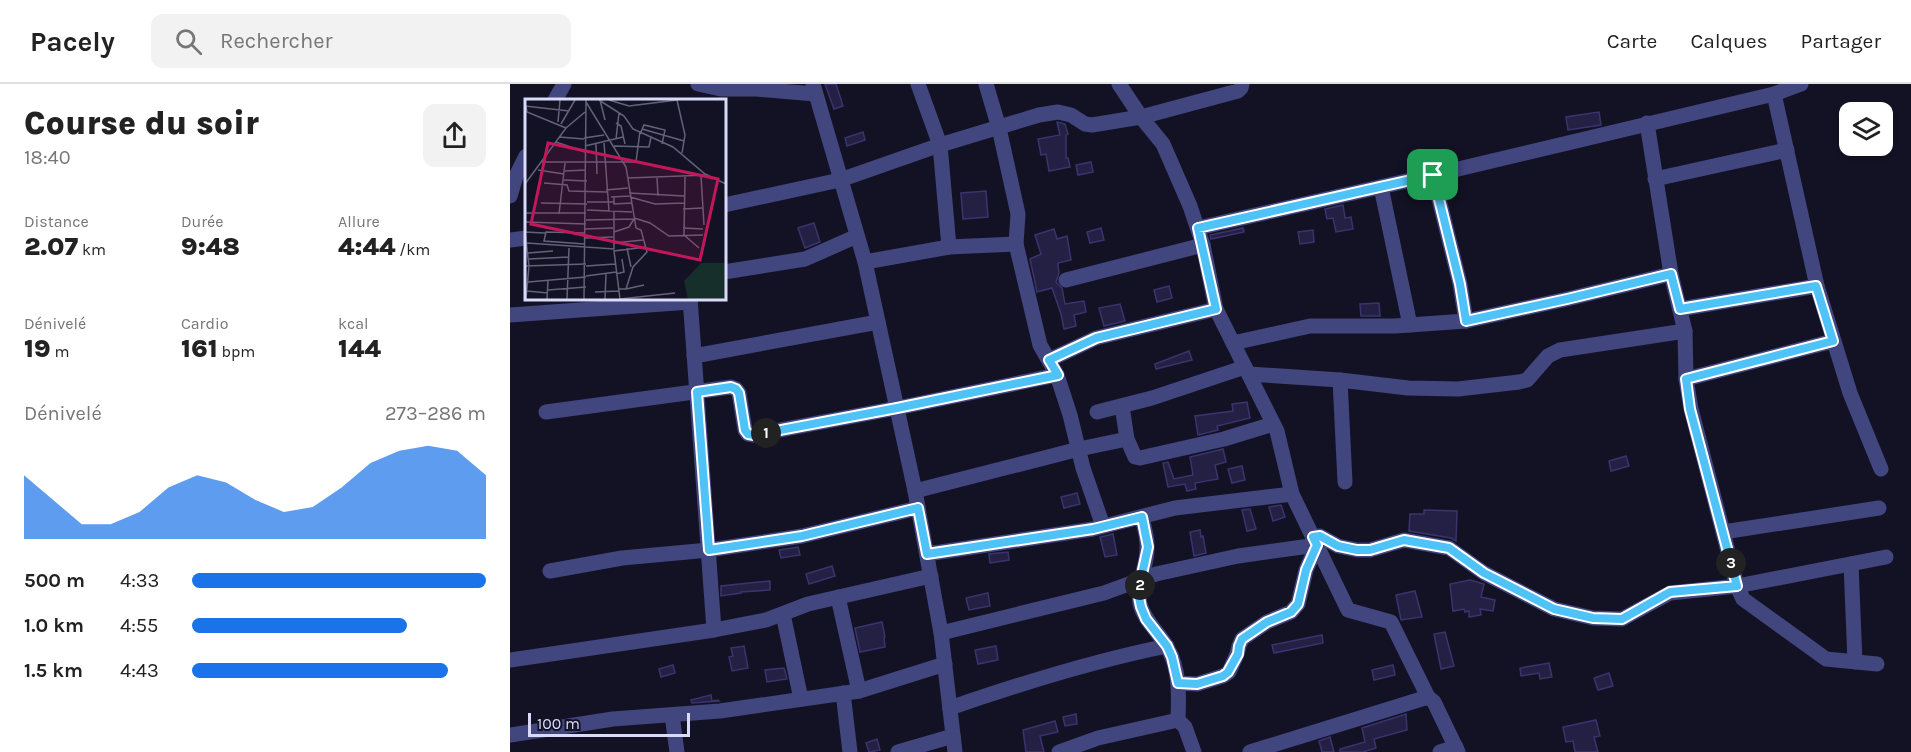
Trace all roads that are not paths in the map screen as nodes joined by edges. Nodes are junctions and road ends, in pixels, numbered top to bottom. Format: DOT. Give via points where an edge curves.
graph roads {
  1 [pos="564,84"];
  2 [pos="698,84"];
  3 [pos="918,84"];
  4 [pos="987,84"];
  5 [pos="1119,84"];
  6 [pos="1242,84"];
  7 [pos="1801,84"];
  8 [pos="814,89"];
  9 [pos="1774,94"];
  10 [pos="556,99"];
  11 [pos="1141,117"];
  12 [pos="1647,123"];
  13 [pos="999,128"];
  14 [pos="940,145"];
  15 [pos="1787,150"];
  16 [pos="525,158"];
  17 [pos="1433,175"];
  18 [pos="1655,179"];
  19 [pos="840,180"];
  20 [pos="1381,187"];
  21 [pos="510,196"];
  22 [pos="726,205"];
  23 [pos="1198,228"];
  24 [pos="857,236"];
  25 [pos="525,238"];
  26 [pos="510,240"];
  27 [pos="1016,244"];
  28 [pos="1203,244"];
  29 [pos="950,247"];
  30 [pos="865,262"];
  31 [pos="726,272"];
  32 [pos="1671,274"];
  33 [pos="1066,280"];
  34 [pos="1816,286"];
  35 [pos="690,300"];
  36 [pos="1216,309"];
  37 [pos="1680,309"];
  38 [pos="510,315"];
  39 [pos="1466,321"];
  40 [pos="878,322"];
  41 [pos="1410,325"];
  42 [pos="1685,331"];
  43 [pos="1833,341"];
  44 [pos="1233,344"];
  45 [pos="694,356"];
  46 [pos="1049,360"];
  47 [pos="1247,370"];
  48 [pos="1058,375"];
  49 [pos="1686,379"];
  50 [pos="1340,380"];
  51 [pos="697,392"];
  52 [pos="1122,406"];
  53 [pos="897,408"];
  54 [pos="546,412"];
  55 [pos="1097,412"];
  56 [pos="1274,424"];
  57 [pos="1127,439"];
  58 [pos="1079,449"];
  59 [pos="1881,469"];
  60 [pos="1345,482"];
  61 [pos="915,491"];
  62 [pos="1292,494"];
  63 [pos="918,508"];
  64 [pos="1879,508"];
  65 [pos="1142,517"];
  66 [pos="1103,526"];
  67 [pos="1723,532"];
  68 [pos="1315,541"];
  69 [pos="709,550"];
  70 [pos="927,554"];
  71 [pos="1886,557"];
  72 [pos="1851,564"];
  73 [pos="550,571"];
  74 [pos="931,576"];
  75 [pos="1141,579"];
  76 [pos="1737,586"];
  77 [pos="838,597"];
  78 [pos="783,614"];
  79 [pos="714,630"];
  80 [pos="941,633"];
  81 [pos="1167,646"];
  82 [pos="510,660"];
  83 [pos="1855,662"];
  84 [pos="945,664"];
  85 [pos="1877,664"];
  86 [pos="1178,683"];
  87 [pos="859,691"];
  88 [pos="843,693"];
  89 [pos="1428,697"];
  90 [pos="801,699"];
  91 [pos="950,708"];
  92 [pos="672,715"];
  93 [pos="1179,720"];
  94 [pos="510,735"];
  95 [pos="954,736"];
  96 [pos="1457,750"];
  97 [pos="677,752"];
  98 [pos="850,752"];
  99 [pos="898,752"];
  100 [pos="955,752"];
  101 [pos="1059,752"];
  102 [pos="1194,752"];
  103 [pos="1250,752"];
  104 [pos="1440,752"];
  1 -- 10 [label="street"];
  2 -- 8 [label="street" via="721,89"];
  3 -- 14 [label="street"];
  4 -- 13 [label="street"];
  5 -- 11 [label="street"];
  6 -- 11 [label="street" via="1238,91"];
  7 -- 9 [label="street"];
  8 -- 19 [label="street"];
  9 -- 12 [label="street"];
  9 -- 15 [label="street"];
  11 -- 13 [label="street" via="1092,125 1059,112"];
  11 -- 23 [label="street" via="1163,144"];
  12 -- 17 [label="street"];
  12 -- 18 [label="street"];
  13 -- 14 [label="street"];
  13 -- 27 [label="street" via="1018,214"];
  14 -- 19 [label="street"];
  14 -- 29 [label="street"];
  15 -- 18 [label="street"];
  15 -- 34 [label="street"];
  16 -- 21 [label="street"];
  17 -- 20 [label="street"];
  17 -- 39 [label="street"];
  18 -- 32 [label="street"];
  19 -- 22 [label="street"];
  19 -- 24 [label="street"];
  20 -- 23 [label="street"];
  20 -- 41 [label="street"];
  23 -- 28 [label="street"];
  24 -- 30 [label="street"];
  24 -- 31 [label="street" via="805,259"];
  25 -- 26 [label="street"];
  27 -- 29 [label="street"];
  27 -- 46 [label="street" via="1040,345"];
  28 -- 33 [label="street"];
  28 -- 36 [label="street"];
  29 -- 30 [label="street"];
  30 -- 40 [label="street"];
  32 -- 37 [label="street"];
  32 -- 39 [label="street"];
  34 -- 37 [label="street"];
  34 -- 43 [label="street"];
  35 -- 38 [label="street"];
  35 -- 45 [label="street"];
  36 -- 44 [label="street"];
  36 -- 46 [label="street" via="1096,338"];
  37 -- 42 [label="street"];
  39 -- 41 [label="street"];
  40 -- 45 [label="street"];
  40 -- 53 [label="street"];
  41 -- 44 [label="street" via="1310,326"];
  42 -- 49 [label="street"];
  42 -- 50 [label="street" via="1560,350 1548,356 1527,380 1519,382 1458,389"];
  43 -- 49 [label="street"];
  43 -- 59 [label="street"];
  44 -- 47 [label="street"];
  45 -- 51 [label="street"];
  46 -- 48 [label="street"];
  47 -- 50 [label="street"];
  47 -- 52 [label="street"];
  47 -- 56 [label="street"];
  48 -- 53 [label="street"];
  48 -- 58 [label="street"];
  49 -- 67 [label="street" via="1690,409"];
  50 -- 60 [label="street"];
  51 -- 53 [label="street" via="736,389 745,430 754,435"];
  51 -- 54 [label="street"];
  51 -- 69 [label="street"];
  52 -- 55 [label="street"];
  52 -- 57 [label="street"];
  53 -- 61 [label="street"];
  56 -- 57 [label="street" via="1140,458 1132,454"];
  56 -- 62 [label="street"];
  57 -- 58 [label="street"];
  58 -- 61 [label="street"];
  58 -- 66 [label="street"];
  61 -- 63 [label="street"];
  62 -- 65 [label="street" via="1175,508"];
  62 -- 68 [label="street"];
  63 -- 69 [label="street" via="802,536"];
  63 -- 70 [label="street"];
  64 -- 67 [label="street"];
  65 -- 66 [label="street"];
  65 -- 75 [label="street" via="1148,547"];
  66 -- 70 [label="street"];
  67 -- 76 [label="street"];
  68 -- 75 [label="street"];
  68 -- 76 [label="street" via="1320,536 1357,550 1404,540 1449,548 1484,573 1554,609 1593,618 1622,619 1670,592"];
  68 -- 86 [label="street" via="1298,604 1291,612 1242,639 1238,654 1223,676 1197,684"];
  68 -- 89 [label="street" via="1348,610 1390,622"];
  69 -- 73 [label="street" via="622,558"];
  69 -- 79 [label="street"];
  70 -- 74 [label="street"];
  71 -- 72 [label="street"];
  72 -- 76 [label="street"];
  72 -- 83 [label="street"];
  74 -- 77 [label="street"];
  74 -- 80 [label="street"];
  75 -- 80 [label="street" via="1104,593"];
  75 -- 81 [label="street" via="1141,607"];
  76 -- 83 [label="street" via="1743,599 1826,659"];
  77 -- 78 [label="street"];
  77 -- 87 [label="street"];
  78 -- 79 [label="street"];
  78 -- 90 [label="street"];
  79 -- 82 [label="street"];
  80 -- 84 [label="street"];
  81 -- 86 [label="street"];
  81 -- 91 [label="street" via="1031,680"];
  83 -- 85 [label="street"];
  84 -- 87 [label="street"];
  84 -- 91 [label="street"];
  86 -- 93 [label="street"];
  87 -- 88 [label="street"];
  88 -- 90 [label="street"];
  88 -- 98 [label="street"];
  89 -- 96 [label="street"];
  89 -- 103 [label="street"];
  90 -- 92 [label="street"];
  91 -- 95 [label="street"];
  92 -- 94 [label="street" via="613,719"];
  92 -- 97 [label="street"];
  93 -- 101 [label="street" via="1098,738"];
  93 -- 102 [label="street" via="1189,734"];
  95 -- 99 [label="street"];
  95 -- 100 [label="street"];
  96 -- 104 [label="street"];
}
